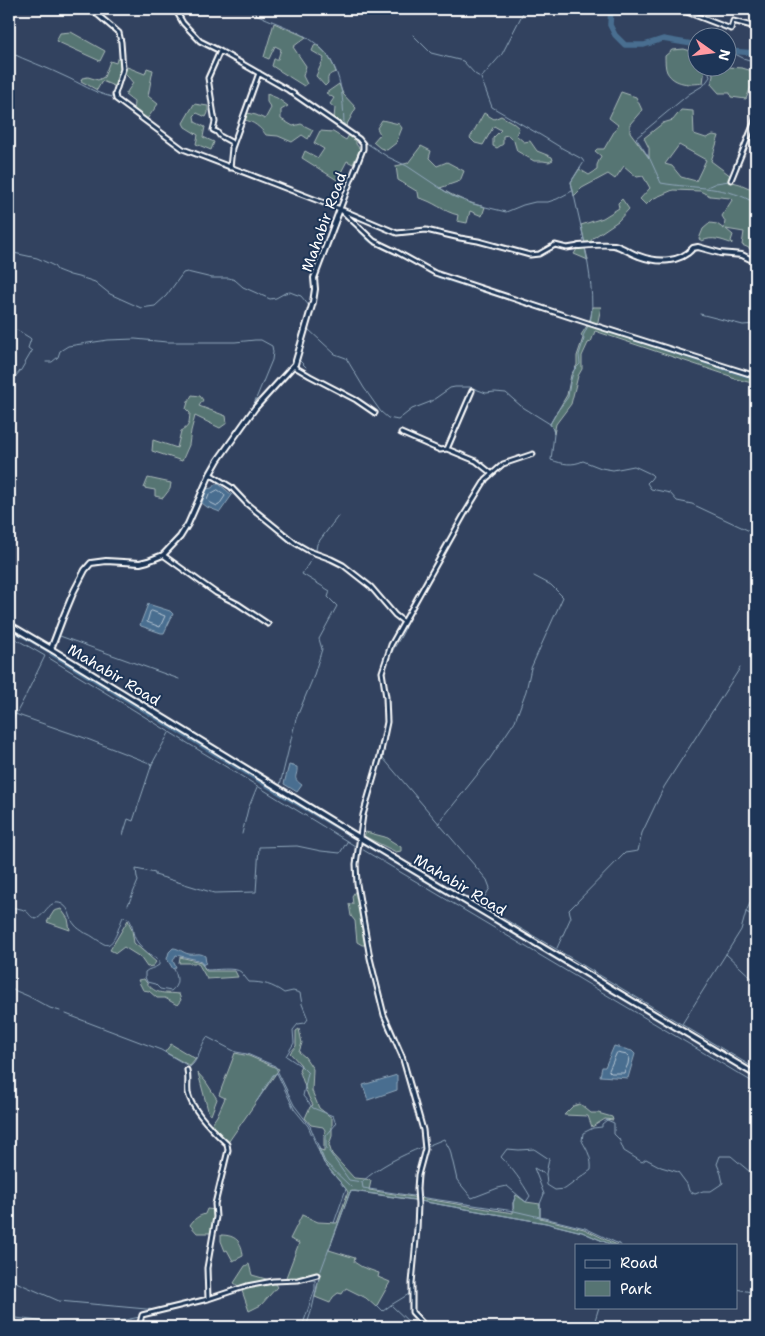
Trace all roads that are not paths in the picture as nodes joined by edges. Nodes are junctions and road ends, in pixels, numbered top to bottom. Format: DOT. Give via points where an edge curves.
graph roads {
  1 [pos="90,9"];
  2 [pos="175,9"];
  3 [pos="679,9"];
  4 [pos="688,10"];
  5 [pos="756,26"];
  6 [pos="220,51"];
  7 [pos="259,74"];
  8 [pos="756,114"];
  9 [pos="755,123"];
  10 [pos="232,148"];
  11 [pos="230,168"];
  12 [pos="731,180"];
  13 [pos="340,209"];
  14 [pos="579,246"];
  15 [pos="756,262"];
  16 [pos="293,366"];
  17 [pos="756,376"];
  18 [pos="472,391"];
  19 [pos="375,413"];
  20 [pos="401,433"];
  21 [pos="447,450"];
  22 [pos="533,454"];
  23 [pos="492,473"];
  24 [pos="210,474"];
  25 [pos="163,554"];
  26 [pos="404,622"];
  27 [pos="268,624"];
  28 [pos="9,625"];
  29 [pos="51,649"];
  30 [pos="360,838"];
  31 [pos="187,1070"];
  32 [pos="756,1075"];
  33 [pos="317,1276"];
  34 [pos="208,1299"];
  35 [pos="139,1327"];
  36 [pos="426,1327"];
  1 -- 11 [label="street" via="119,33 123,69 116,99 183,149"];
  2 -- 6 [label="street, Mahabir Road" via="190,32"];
  3 -- 4 [label="street"];
  4 -- 5 [label="street" via="731,29 733,21"];
  6 -- 7 [label="street, Mahabir Road"];
  6 -- 10 [label="street" via="208,78 215,122 213,130 231,142"];
  7 -- 10 [label="street"];
  7 -- 13 [label="street, Mahabir Road" via="301,98 363,144"];
  8 -- 9 [label="street"];
  9 -- 12 [label="street"];
  10 -- 11 [label="street"];
  11 -- 13 [label="street"];
  13 -- 14 [label="street" via="397,233 426,230 530,255 556,245 567,248"];
  13 -- 16 [label="street, Mahabir Road" via="314,278 311,307"];
  13 -- 17 [label="street" via="374,241 435,273"];
  14 -- 15 [label="street" via="615,246 654,260 675,260 698,247 742,255"];
  16 -- 19 [label="street"];
  16 -- 24 [label="street, Mahabir Road" via="256,408"];
  18 -- 21 [label="street"];
  20 -- 21 [label="street"];
  21 -- 23 [label="street" via="476,461"];
  22 -- 23 [label="street" via="503,464"];
  23 -- 26 [label="street" via="465,513"];
  24 -- 25 [label="street, Mahabir Road" via="188,524"];
  24 -- 26 [label="street" via="231,487 295,543 342,565 371,588"];
  25 -- 27 [label="street" via="216,593"];
  25 -- 29 [label="street, Mahabir Road" via="140,563 91,563 74,592"];
  26 -- 30 [label="street" via="382,672 387,722"];
  28 -- 29 [label="street"];
  29 -- 30 [label="street, Mahabir Road"];
  30 -- 32 [label="street, Mahabir Road"];
  30 -- 36 [label="street" via="357,884 370,958 384,1015 402,1056 423,1130 425,1149 418,1175 412,1312"];
  31 -- 34 [label="street" via="189,1096 201,1117 228,1150 207,1268"];
  33 -- 34 [label="street" via="247,1286"];
  34 -- 35 [label="street" via="142,1315"];
}
